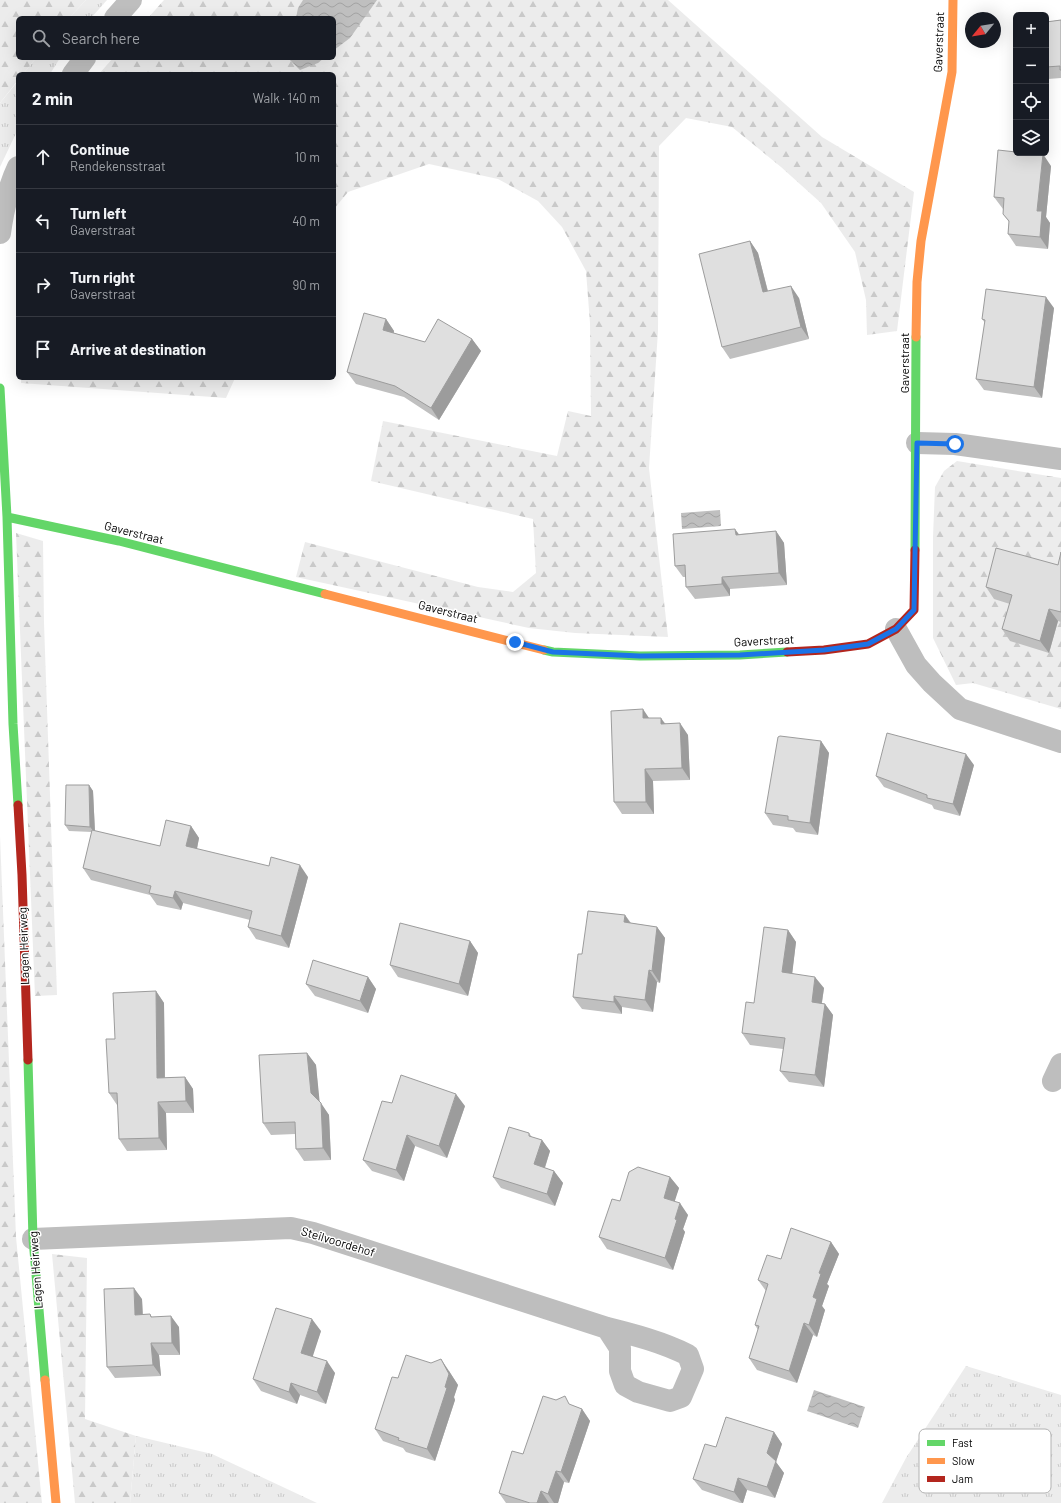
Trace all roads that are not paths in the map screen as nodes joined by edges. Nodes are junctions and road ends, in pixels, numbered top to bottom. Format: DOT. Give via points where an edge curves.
graph roads {
  1 [pos="131,0"];
  2 [pos="952,0"];
  3 [pos="117,16"];
  4 [pos="84,60"];
  5 [pos="74,72"];
  6 [pos="16,172"];
  7 [pos="0,233"];
  8 [pos="0,388"];
  9 [pos="917,443"];
  10 [pos="1061,459"];
  11 [pos="7,517"];
  12 [pos="896,629"];
  13 [pos="6,726"];
  14 [pos="1061,742"];
  15 [pos="33,1239"];
  16 [pos="607,1328"];
  17 [pos="56,1503"];
  1 -- 3 [label="street"];
  2 -- 9 [label="street, Gaverstraat" via="952,72 921,241 917,282"];
  4 -- 5 [label="street"];
  6 -- 7 [label="street" via="2,216"];
  8 -- 11 [label="street, Lagen Heirweg"];
  9 -- 10 [label="street" via="955,444"];
  9 -- 12 [label="street, Gaverstraat" via="914,610"];
  11 -- 12 [label="street, Gaverstraat" via="119,541 553,652 640,656 740,655 824,650 868,644"];
  11 -- 13 [label="street, Lagen Heirweg"];
  12 -- 14 [label="street" via="916,665 960,709"];
  13 -- 15 [label="street, Lagen Heirweg" via="22,875"];
  15 -- 16 [label="street, Steilvoordehof" via="291,1228"];
  15 -- 17 [label="street, Lagen Heirweg"];
}
